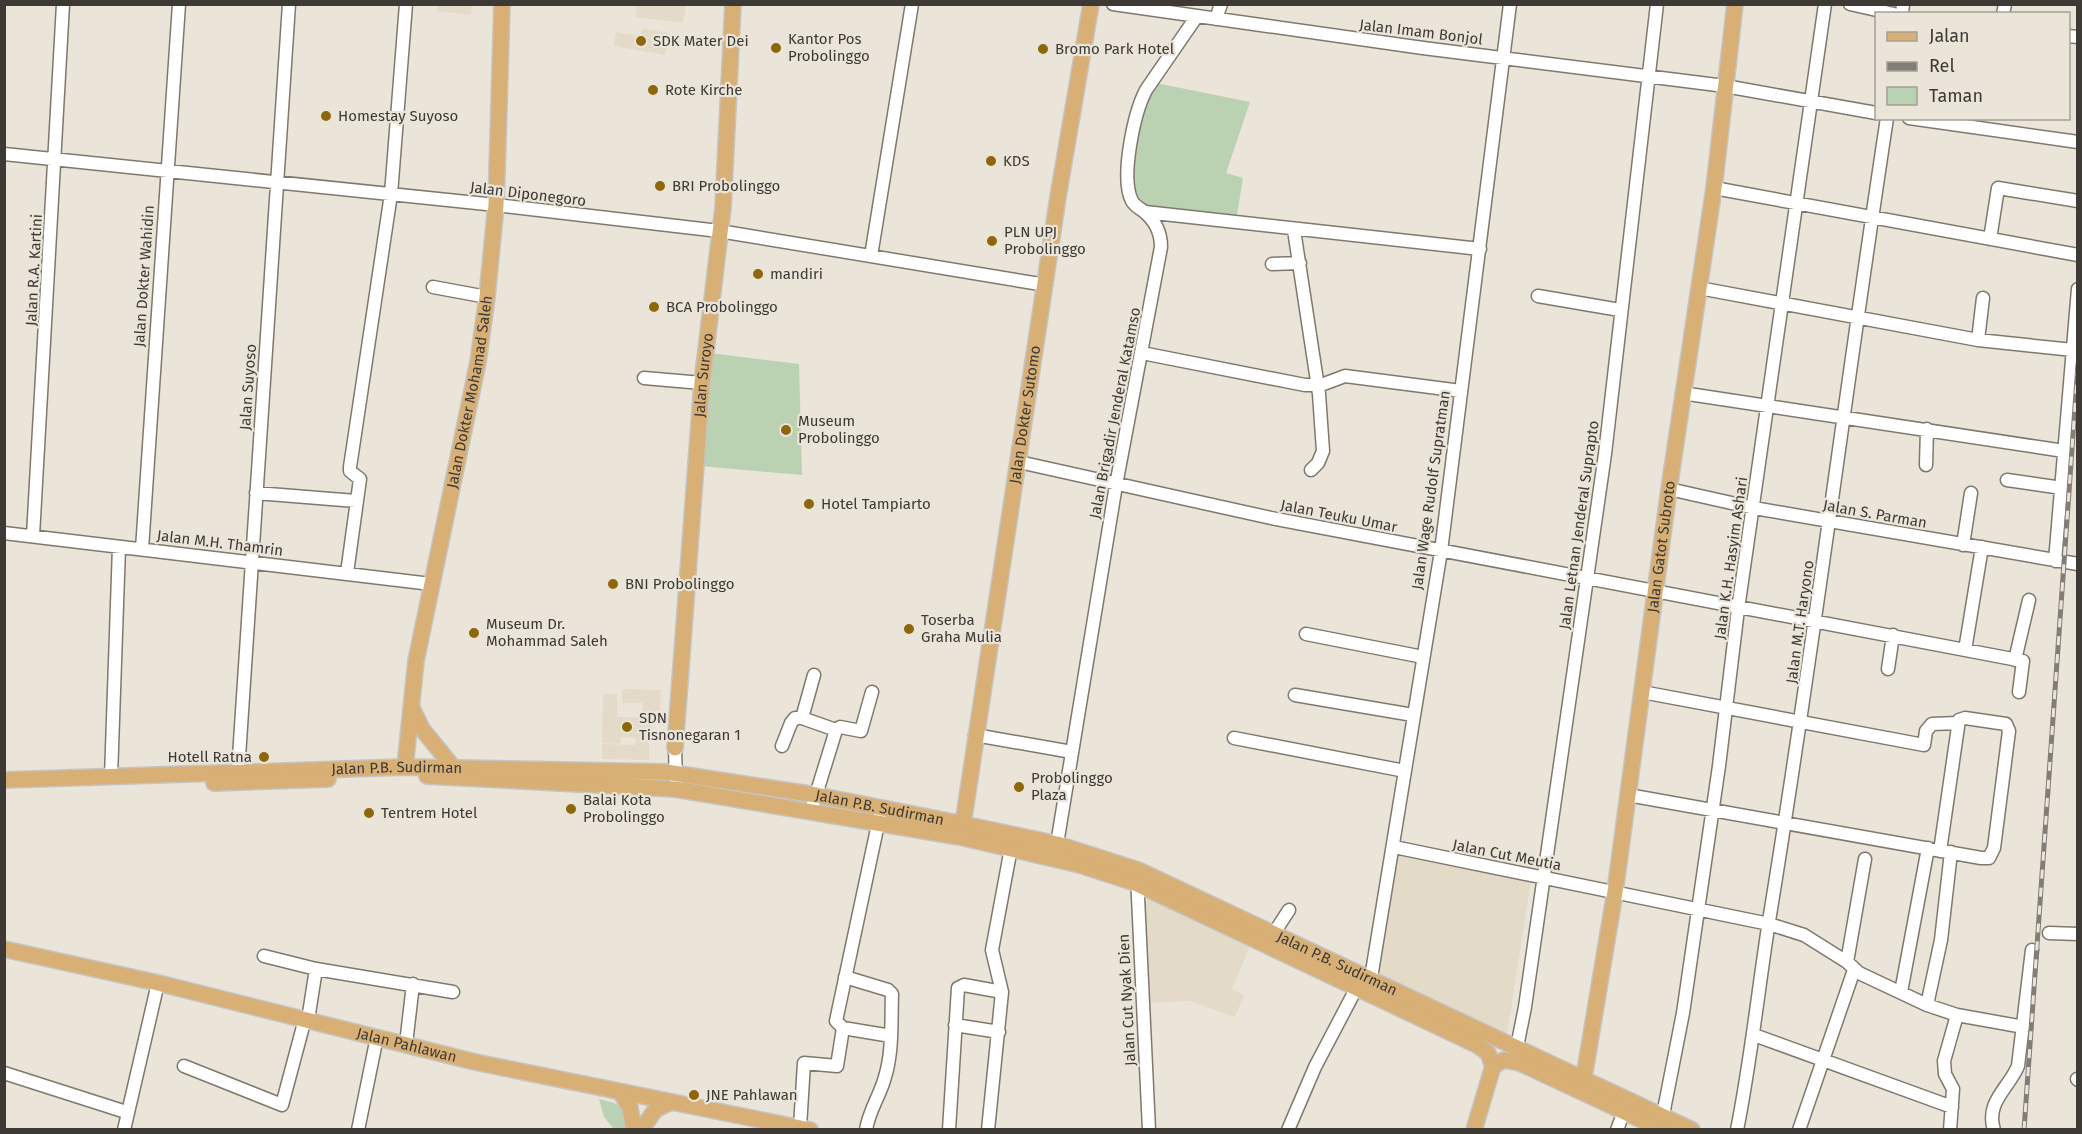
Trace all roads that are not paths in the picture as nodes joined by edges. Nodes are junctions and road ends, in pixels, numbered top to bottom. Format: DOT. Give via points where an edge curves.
graph roads {
  1 [pos="63,4"];
  2 [pos="179,4"];
  3 [pos="289,4"];
  4 [pos="406,4"];
  5 [pos="502,4"];
  6 [pos="733,4"];
  7 [pos="912,4"];
  8 [pos="1091,4"];
  9 [pos="1113,4"];
  10 [pos="1221,4"];
  11 [pos="1510,4"];
  12 [pos="1657,4"];
  13 [pos="1735,4"];
  14 [pos="1825,4"];
  15 [pos="1850,4"];
  16 [pos="1885,12"];
  17 [pos="1197,16"];
  18 [pos="1216,19"];
  19 [pos="1503,57"];
  20 [pos="1650,77"];
  21 [pos="1725,86"];
  22 [pos="1812,101"];
  23 [pos="1875,113"];
  24 [pos="1887,120"];
  25 [pos="1923,120"];
  26 [pos="2078,142"];
  27 [pos="4,154"];
  28 [pos="56,158"];
  29 [pos="166,170"];
  30 [pos="276,183"];
  31 [pos="1714,188"];
  32 [pos="391,194"];
  33 [pos="2078,201"];
  34 [pos="1798,204"];
  35 [pos="496,205"];
  36 [pos="1152,215"];
  37 [pos="1872,218"];
  38 [pos="1299,230"];
  39 [pos="719,231"];
  40 [pos="1990,239"];
  41 [pos="1480,249"];
  42 [pos="2078,255"];
  43 [pos="871,256"];
  44 [pos="1272,264"];
  45 [pos="1300,264"];
  46 [pos="1046,285"];
  47 [pos="433,287"];
  48 [pos="1699,288"];
  49 [pos="2078,289"];
  50 [pos="1538,296"];
  51 [pos="487,297"];
  52 [pos="1983,298"];
  53 [pos="1782,306"];
  54 [pos="1620,310"];
  55 [pos="1858,318"];
  56 [pos="1978,340"];
  57 [pos="2073,351"];
  58 [pos="1142,353"];
  59 [pos="644,378"];
  60 [pos="702,383"];
  61 [pos="1322,384"];
  62 [pos="1461,391"];
  63 [pos="1682,393"];
  64 [pos="1768,405"];
  65 [pos="1842,417"];
  66 [pos="1927,429"];
  67 [pos="2064,451"];
  68 [pos="1019,462"];
  69 [pos="1926,465"];
  70 [pos="1311,470"];
  71 [pos="2007,480"];
  72 [pos="1116,485"];
  73 [pos="1669,489"];
  74 [pos="2061,489"];
  75 [pos="256,493"];
  76 [pos="1971,493"];
  77 [pos="356,501"];
  78 [pos="1754,508"];
  79 [pos="1830,522"];
  80 [pos="4,533"];
  81 [pos="33,536"];
  82 [pos="1963,545"];
  83 [pos="119,547"];
  84 [pos="1982,548"];
  85 [pos="142,549"];
  86 [pos="1441,551"];
  87 [pos="2052,560"];
  88 [pos="252,561"];
  89 [pos="2078,564"];
  90 [pos="347,573"];
  91 [pos="1588,580"];
  92 [pos="431,584"];
  93 [pos="1655,592"];
  94 [pos="2029,600"];
  95 [pos="1738,609"];
  96 [pos="1815,622"];
  97 [pos="1306,634"];
  98 [pos="1893,635"];
  99 [pos="1965,650"];
  100 [pos="1423,657"];
  101 [pos="2015,660"];
  102 [pos="1888,669"];
  103 [pos="814,675"];
  104 [pos="872,692"];
  105 [pos="1641,692"];
  106 [pos="2019,692"];
  107 [pos="1295,696"];
  108 [pos="411,705"];
  109 [pos="1727,708"];
  110 [pos="1413,715"];
  111 [pos="802,718"];
  112 [pos="1802,723"];
  113 [pos="1958,723"];
  114 [pos="836,730"];
  115 [pos="975,735"];
  116 [pos="1234,738"];
  117 [pos="782,747"];
  118 [pos="675,748"];
  119 [pos="1072,752"];
  120 [pos="453,766"];
  121 [pos="405,771"];
  122 [pos="1405,771"];
  123 [pos="238,772"];
  124 [pos="111,777"];
  125 [pos="578,777"];
  126 [pos="4,780"];
  127 [pos="670,780"];
  128 [pos="4,789"];
  129 [pos="816,795"];
  130 [pos="1628,795"];
  131 [pos="1713,810"];
  132 [pos="811,811"];
  133 [pos="880,816"];
  134 [pos="1786,823"];
  135 [pos="963,824"];
  136 [pos="1057,843"];
  137 [pos="1394,847"];
  138 [pos="1011,848"];
  139 [pos="1940,851"];
  140 [pos="1865,859"];
  141 [pos="1136,877"];
  142 [pos="1542,877"];
  143 [pos="1615,892"];
  144 [pos="1698,909"];
  145 [pos="1289,910"];
  146 [pos="1769,924"];
  147 [pos="1274,933"];
  148 [pos="2049,933"];
  149 [pos="2078,934"];
  150 [pos="4,949"];
  151 [pos="2032,950"];
  152 [pos="264,956"];
  153 [pos="1850,966"];
  154 [pos="316,969"];
  155 [pos="845,977"];
  156 [pos="1371,978"];
  157 [pos="158,983"];
  158 [pos="413,984"];
  159 [pos="1357,987"];
  160 [pos="453,992"];
  161 [pos="1002,992"];
  162 [pos="1901,992"];
  163 [pos="1927,1005"];
  164 [pos="1957,1015"];
  165 [pos="306,1020"];
  166 [pos="955,1025"];
  167 [pos="2024,1027"];
  168 [pos="843,1028"];
  169 [pos="999,1032"];
  170 [pos="1754,1035"];
  171 [pos="891,1036"];
  172 [pos="377,1037"];
  173 [pos="406,1044"];
  174 [pos="1517,1047"];
  175 [pos="1823,1060"];
  176 [pos="184,1066"];
  177 [pos="1493,1066"];
  178 [pos="4,1073"];
  179 [pos="1582,1083"];
  180 [pos="621,1092"];
  181 [pos="671,1102"];
  182 [pos="1952,1107"];
  183 [pos="1624,1111"];
  184 [pos="126,1112"];
  185 [pos="747,1123"];
  186 [pos="1663,1125"];
  187 [pos="805,1128"];
  188 [pos="124,1130"];
  189 [pos="358,1130"];
  190 [pos="634,1130"];
  191 [pos="641,1130"];
  192 [pos="866,1130"];
  193 [pos="949,1130"];
  194 [pos="988,1130"];
  195 [pos="1149,1130"];
  196 [pos="1288,1130"];
  197 [pos="1474,1130"];
  198 [pos="1617,1130"];
  199 [pos="1692,1130"];
  200 [pos="1737,1130"];
  201 [pos="1798,1130"];
  202 [pos="1950,1130"];
  203 [pos="1994,1130"];
  1 -- 28 [label="street, Jalan R.A. Kartini"];
  2 -- 29 [label="street, Jalan Dokter Wahidin"];
  3 -- 30 [label="street, Jalan Suyoso"];
  4 -- 32 [label="street"];
  5 -- 35 [label="main road, Jalan Dokter Mohamad Saleh"];
  6 -- 39 [label="main road, Jalan Suroyo"];
  7 -- 43 [label="street"];
  8 -- 46 [label="main road, Jalan Dokter Sutomo"];
  9 -- 17 [label="street, Jalan Imam Bonjol"];
  10 -- 18 [label="street"];
  11 -- 19 [label="street, Jalan Wage Rudolf Supratman"];
  12 -- 20 [label="street, Jalan Letnan Jenderal Suprapto"];
  13 -- 21 [label="main road, Jalan Gatot Subroto"];
  14 -- 22 [label="street, Jalan K.H. Hasyim Ashari"];
  15 -- 16 [label="street"];
  17 -- 18 [label="street, Jalan Imam Bonjol"];
  17 -- 36 [label="street, Jalan Brigadir Jenderal Katamso" via="1141,100 1128,180 1132,202"];
  18 -- 19 [label="street, Jalan Imam Bonjol"];
  19 -- 20 [label="street, Jalan Imam Bonjol"];
  19 -- 41 [label="street, Jalan Wage Rudolf Supratman"];
  20 -- 21 [label="street, Jalan Imam Bonjol"];
  20 -- 54 [label="street, Jalan Letnan Jenderal Suprapto"];
  21 -- 22 [label="street, Jalan Imam Bonjol"];
  21 -- 31 [label="main road, Jalan Gatot Subroto"];
  22 -- 23 [label="street, Jalan Imam Bonjol"];
  22 -- 34 [label="street, Jalan K.H. Hasyim Ashari"];
  24 -- 37 [label="street, Jalan M.T. Haryono"];
  25 -- 26 [label="street"];
  27 -- 28 [label="street, Jalan Diponegoro"];
  28 -- 29 [label="street, Jalan Diponegoro"];
  28 -- 81 [label="street, Jalan R.A. Kartini"];
  29 -- 30 [label="street, Jalan Diponegoro"];
  29 -- 85 [label="street, Jalan Dokter Wahidin"];
  30 -- 32 [label="street, Jalan Diponegoro"];
  30 -- 75 [label="street, Jalan Suyoso"];
  31 -- 34 [label="street"];
  31 -- 48 [label="main road, Jalan Gatot Subroto"];
  32 -- 35 [label="street, Jalan Diponegoro"];
  32 -- 77 [label="street" via="350,460 350,471 360,477"];
  33 -- 40 [label="street" via="1998,188"];
  34 -- 37 [label="street"];
  34 -- 53 [label="street, Jalan K.H. Hasyim Ashari"];
  35 -- 39 [label="street, Jalan Diponegoro"];
  35 -- 51 [label="main road, Jalan Dokter Mohamad Saleh"];
  36 -- 38 [label="street"];
  36 -- 58 [label="street, Jalan Brigadir Jenderal Katamso" via="1161,247"];
  37 -- 40 [label="street"];
  37 -- 55 [label="street, Jalan M.T. Haryono"];
  38 -- 41 [label="street"];
  38 -- 45 [label="street"];
  39 -- 43 [label="street, Jalan Diponegoro"];
  39 -- 60 [label="main road, Jalan Suroyo"];
  40 -- 42 [label="street"];
  41 -- 62 [label="street, Jalan Wage Rudolf Supratman"];
  43 -- 46 [label="street, Jalan Diponegoro"];
  44 -- 45 [label="street"];
  45 -- 61 [label="street"];
  46 -- 68 [label="main road, Jalan Dokter Sutomo"];
  47 -- 51 [label="street"];
  48 -- 53 [label="street"];
  48 -- 63 [label="main road, Jalan Gatot Subroto"];
  49 -- 57 [label="street"];
  50 -- 54 [label="street"];
  51 -- 92 [label="main road, Jalan Dokter Mohamad Saleh" via="478,362"];
  52 -- 56 [label="street"];
  53 -- 55 [label="street"];
  53 -- 64 [label="street, Jalan K.H. Hasyim Ashari"];
  54 -- 91 [label="street, Jalan Letnan Jenderal Suprapto"];
  55 -- 56 [label="street"];
  55 -- 65 [label="street, Jalan M.T. Haryono"];
  56 -- 57 [label="street"];
  57 -- 67 [label="street"];
  58 -- 61 [label="street" via="1265,378"];
  58 -- 72 [label="street, Jalan Brigadir Jenderal Katamso"];
  59 -- 60 [label="street"];
  60 -- 118 [label="main road, Jalan Suroyo"];
  61 -- 62 [label="street" via="1345,376"];
  61 -- 70 [label="street" via="1323,451"];
  62 -- 86 [label="street, Jalan Wage Rudolf Supratman"];
  63 -- 64 [label="street"];
  63 -- 73 [label="main road, Jalan Gatot Subroto"];
  64 -- 65 [label="street"];
  64 -- 78 [label="street, Jalan K.H. Hasyim Ashari"];
  65 -- 66 [label="street"];
  65 -- 79 [label="street, Jalan M.T. Haryono"];
  66 -- 67 [label="street"];
  66 -- 69 [label="street"];
  67 -- 74 [label="street"];
  68 -- 72 [label="street, Jalan Teuku Umar"];
  68 -- 115 [label="main road, Jalan Dokter Sutomo"];
  71 -- 74 [label="street"];
  72 -- 86 [label="street, Jalan Teuku Umar"];
  72 -- 119 [label="street, Jalan Brigadir Jenderal Katamso"];
  73 -- 78 [label="street, Jalan S. Parman"];
  73 -- 93 [label="main road, Jalan Gatot Subroto"];
  74 -- 87 [label="street"];
  75 -- 77 [label="street"];
  75 -- 88 [label="street, Jalan Suyoso"];
  76 -- 82 [label="street"];
  77 -- 90 [label="street"];
  78 -- 79 [label="street, Jalan S. Parman"];
  78 -- 95 [label="street, Jalan K.H. Hasyim Ashari"];
  79 -- 82 [label="street, Jalan S. Parman"];
  79 -- 96 [label="street, Jalan M.T. Haryono"];
  80 -- 81 [label="street, Jalan M.H. Thamrin"];
  81 -- 83 [label="street, Jalan M.H. Thamrin"];
  82 -- 84 [label="street, Jalan S. Parman"];
  83 -- 85 [label="street, Jalan M.H. Thamrin"];
  83 -- 124 [label="street"];
  84 -- 87 [label="street, Jalan S. Parman"];
  84 -- 99 [label="street"];
  85 -- 88 [label="street, Jalan M.H. Thamrin"];
  86 -- 91 [label="street, Jalan Teuku Umar"];
  86 -- 100 [label="street, Jalan Wage Rudolf Supratman"];
  87 -- 89 [label="street, Jalan S. Parman"];
  88 -- 90 [label="street, Jalan M.H. Thamrin"];
  88 -- 123 [label="street, Jalan Suyoso"];
  90 -- 92 [label="street, Jalan M.H. Thamrin"];
  91 -- 93 [label="street, Jalan Teuku Umar"];
  91 -- 142 [label="street, Jalan Letnan Jenderal Suprapto"];
  92 -- 108 [label="main road, Jalan Dokter Mohamad Saleh"];
  93 -- 95 [label="street, Jalan Teuku Umar"];
  93 -- 105 [label="main road, Jalan Gatot Subroto"];
  94 -- 101 [label="street"];
  95 -- 96 [label="street, Jalan Teuku Umar"];
  95 -- 109 [label="street, Jalan K.H. Hasyim Ashari"];
  96 -- 98 [label="street, Jalan Teuku Umar"];
  96 -- 112 [label="street, Jalan M.T. Haryono"];
  97 -- 100 [label="street"];
  98 -- 99 [label="street, Jalan Teuku Umar"];
  98 -- 102 [label="street"];
  99 -- 101 [label="street, Jalan Teuku Umar"];
  100 -- 110 [label="street, Jalan Wage Rudolf Supratman"];
  101 -- 106 [label="street" via="2023,661"];
  103 -- 111 [label="street"];
  104 -- 114 [label="street" via="861,731 840,727"];
  105 -- 109 [label="street"];
  105 -- 130 [label="main road, Jalan Gatot Subroto"];
  107 -- 110 [label="street"];
  108 -- 120 [label="main road" via="422,729"];
  108 -- 121 [label="main road, Jalan Dokter Mohamad Saleh"];
  109 -- 112 [label="street"];
  109 -- 131 [label="street, Jalan K.H. Hasyim Ashari"];
  110 -- 122 [label="street, Jalan Wage Rudolf Supratman"];
  111 -- 114 [label="street"];
  111 -- 117 [label="street" via="791,723"];
  112 -- 113 [label="street" via="1924,745 1926,731 1932,724"];
  112 -- 134 [label="street, Jalan M.T. Haryono"];
  113 -- 139 [label="street"];
  113 -- 139 [label="street" via="1965,718 2006,724 2008,731 1992,855 1981,858"];
  114 -- 129 [label="street"];
  115 -- 119 [label="street"];
  115 -- 135 [label="main road, Jalan Dokter Sutomo"];
  116 -- 122 [label="street"];
  118 -- 127 [label="street, Jalan Suroyo"];
  119 -- 136 [label="street, Jalan Brigadir Jenderal Katamso"];
  120 -- 121 [label="main road, Jalan P.B. Sudirman"];
  120 -- 125 [label="main road, Jalan P.B. Sudirman"];
  121 -- 123 [label="main road, Jalan P.B. Sudirman"];
  121 -- 125 [label="main road, Jalan P.B. Sudirman"];
  121 -- 128 [label="main road, Jalan P.B. Sudirman"];
  122 -- 137 [label="street, Jalan Wage Rudolf Supratman"];
  123 -- 124 [label="main road, Jalan P.B. Sudirman"];
  124 -- 126 [label="main road, Jalan P.B. Sudirman"];
  125 -- 127 [label="main road, Jalan P.B. Sudirman"];
  127 -- 129 [label="main road, Jalan P.B. Sudirman"];
  127 -- 132 [label="main road, Jalan P.B. Sudirman"];
  129 -- 132 [label="street"];
  129 -- 133 [label="main road, Jalan P.B. Sudirman"];
  130 -- 131 [label="street"];
  130 -- 143 [label="main road, Jalan Gatot Subroto"];
  131 -- 134 [label="street"];
  131 -- 144 [label="street, Jalan K.H. Hasyim Ashari"];
  132 -- 133 [label="main road, Jalan P.B. Sudirman"];
  133 -- 135 [label="main road, Jalan P.B. Sudirman"];
  133 -- 138 [label="main road, Jalan P.B. Sudirman"];
  133 -- 155 [label="street"];
  134 -- 139 [label="street"];
  134 -- 146 [label="street, Jalan M.T. Haryono"];
  135 -- 136 [label="main road, Jalan P.B. Sudirman"];
  136 -- 141 [label="main road, Jalan P.B. Sudirman"];
  137 -- 142 [label="street, Jalan Cut Meutia"];
  137 -- 156 [label="street, Jalan Wage Rudolf Supratman"];
  138 -- 141 [label="main road, Jalan P.B. Sudirman"];
  138 -- 161 [label="street" via="992,950"];
  139 -- 162 [label="street"];
  139 -- 163 [label="street" via="1941,940"];
  140 -- 153 [label="street"];
  141 -- 147 [label="main road, Jalan P.B. Sudirman"];
  141 -- 159 [label="main road, Jalan P.B. Sudirman"];
  141 -- 195 [label="street, Jalan Cut Nyak Dien"];
  142 -- 143 [label="street, Jalan Cut Meutia"];
  142 -- 174 [label="street, Jalan Letnan Jenderal Suprapto"];
  143 -- 144 [label="street, Jalan Cut Meutia"];
  143 -- 179 [label="main road, Jalan Gatot Subroto"];
  144 -- 146 [label="street, Jalan Cut Meutia"];
  144 -- 186 [label="street, Jalan K.H. Hasyim Ashari"];
  145 -- 147 [label="street"];
  146 -- 153 [label="street, Jalan Cut Meutia" via="1804,935"];
  146 -- 170 [label="street, Jalan M.T. Haryono"];
  147 -- 156 [label="main road, Jalan P.B. Sudirman"];
  148 -- 149 [label="street"];
  150 -- 157 [label="main road, Jalan Pahlawan"];
  151 -- 167 [label="street"];
  152 -- 154 [label="street"];
  153 -- 162 [label="street, Jalan Cut Meutia"];
  153 -- 175 [label="street"];
  154 -- 158 [label="street"];
  154 -- 165 [label="street"];
  155 -- 168 [label="street" via="836,1021"];
  155 -- 171 [label="street" via="890,991"];
  156 -- 174 [label="main road, Jalan P.B. Sudirman"];
  157 -- 165 [label="main road, Jalan Pahlawan"];
  157 -- 184 [label="street"];
  158 -- 160 [label="street"];
  158 -- 173 [label="street"];
  159 -- 177 [label="main road, Jalan P.B. Sudirman" via="1477,1045 1488,1053"];
  159 -- 196 [label="street" via="1315,1067"];
  161 -- 166 [label="street" via="961,986 956,994"];
  161 -- 169 [label="street"];
  162 -- 163 [label="street, Jalan Cut Meutia"];
  163 -- 164 [label="street, Jalan Cut Meutia"];
  164 -- 167 [label="street, Jalan Cut Meutia"];
  164 -- 182 [label="street" via="1944,1061 1945,1074 1952,1085"];
  165 -- 172 [label="main road, Jalan Pahlawan"];
  165 -- 176 [label="street" via="282,1106"];
  166 -- 169 [label="street"];
  166 -- 193 [label="street"];
  167 -- 203 [label="street" via="2011,1083 1995,1099"];
  168 -- 171 [label="street"];
  168 -- 187 [label="street" via="837,1066 804,1063"];
  169 -- 194 [label="street"];
  170 -- 175 [label="street"];
  170 -- 200 [label="street, Jalan M.T. Haryono"];
  171 -- 192 [label="street" via="886,1075 870,1110"];
  172 -- 173 [label="main road, Jalan Pahlawan"];
  172 -- 189 [label="street"];
  173 -- 180 [label="main road, Jalan Pahlawan"];
  174 -- 179 [label="main road, Jalan P.B. Sudirman"];
  175 -- 182 [label="street"];
  175 -- 201 [label="street"];
  177 -- 179 [label="main road, Jalan P.B. Sudirman" via="1511,1060"];
  177 -- 197 [label="main road"];
  178 -- 184 [label="street"];
  179 -- 183 [label="main road, Jalan P.B. Sudirman"];
  179 -- 186 [label="main road, Jalan P.B. Sudirman"];
  180 -- 181 [label="main road, Jalan Pahlawan"];
  180 -- 190 [label="main road" via="630,1108"];
  181 -- 185 [label="main road, Jalan Pahlawan"];
  181 -- 191 [label="main road" via="656,1110"];
  182 -- 202 [label="street"];
  183 -- 186 [label="main road, Jalan P.B. Sudirman"];
  183 -- 198 [label="street"];
  184 -- 188 [label="street"];
  185 -- 187 [label="main road, Jalan Pahlawan"];
  186 -- 199 [label="main road, Jalan P.B. Sudirman"];
}
